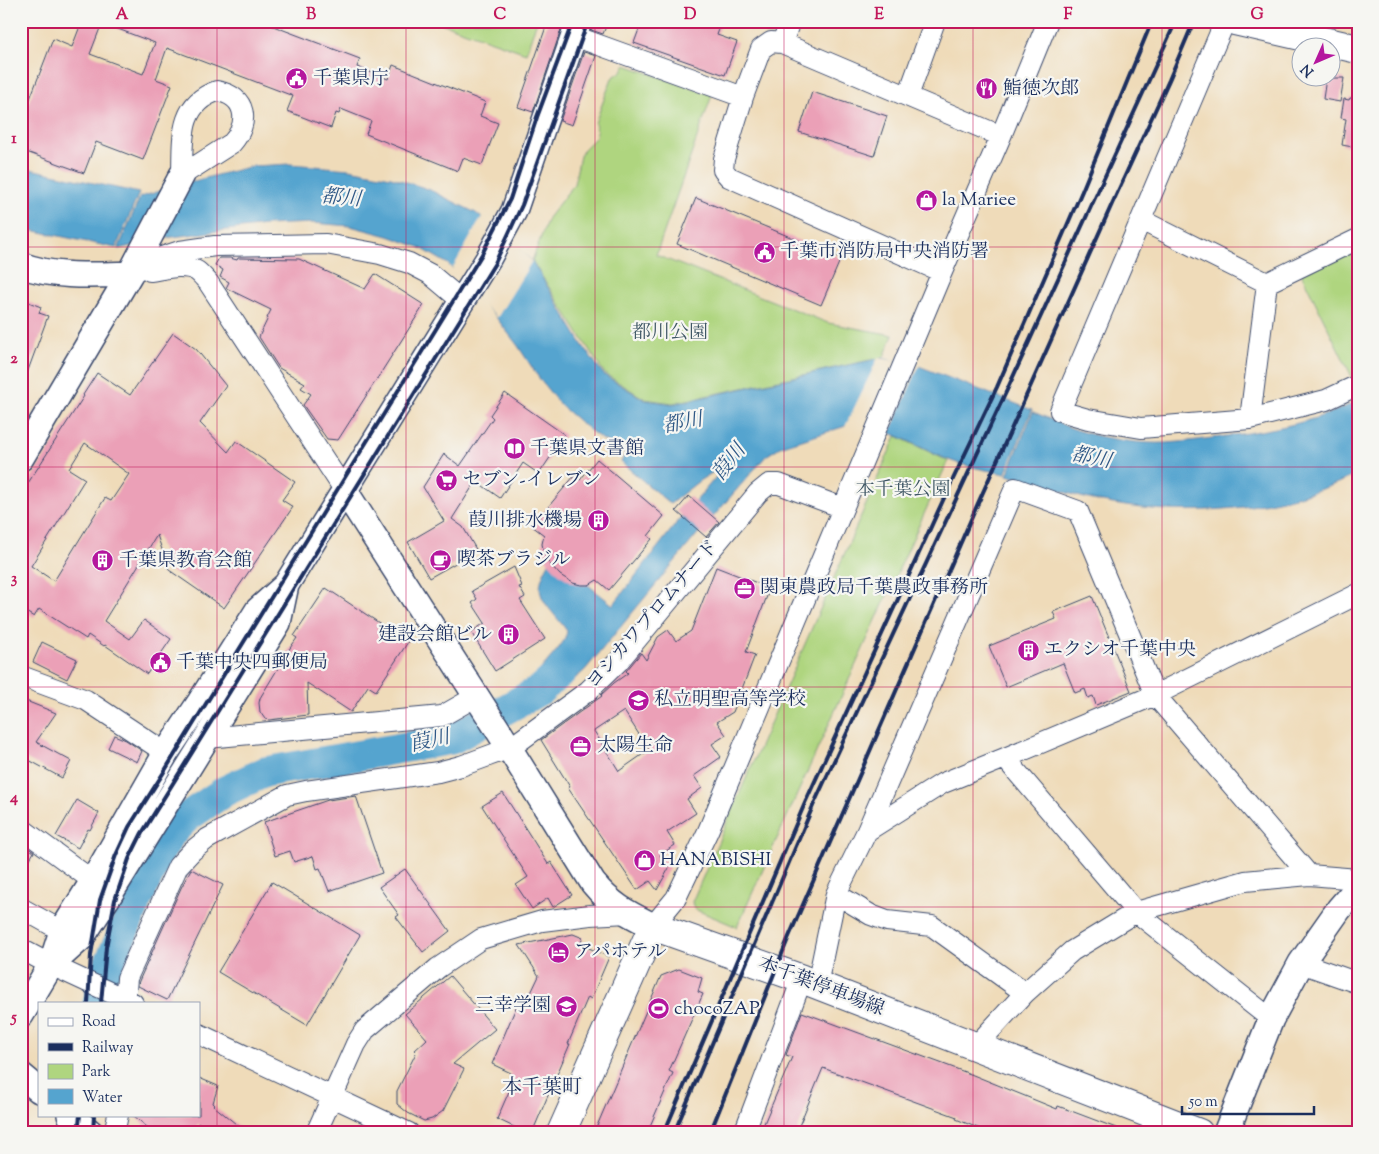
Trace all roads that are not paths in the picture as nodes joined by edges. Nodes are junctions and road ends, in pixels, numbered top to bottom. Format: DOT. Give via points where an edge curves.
graph roads {
  1 [pos="790,21"];
  2 [pos="935,21"];
  3 [pos="1048,21"];
  4 [pos="1225,21"];
  5 [pos="1235,21"];
  6 [pos="577,28"];
  7 [pos="782,43"];
  8 [pos="1358,49"];
  9 [pos="908,96"];
  10 [pos="743,98"];
  11 [pos="1001,136"];
  12 [pos="182,175"];
  13 [pos="1140,220"];
  14 [pos="1358,239"];
  15 [pos="21,265"];
  16 [pos="942,272"];
  17 [pos="130,274"];
  18 [pos="1267,283"];
  19 [pos="462,301"];
  20 [pos="1358,385"];
  21 [pos="1250,419"];
  22 [pos="21,458"];
  23 [pos="345,491"];
  24 [pos="843,508"];
  25 [pos="286,585"];
  26 [pos="1358,594"];
  27 [pos="21,676"];
  28 [pos="1155,694"];
  29 [pos="480,702"];
  30 [pos="206,738"];
  31 [pos="504,739"];
  32 [pos="166,753"];
  33 [pos="1005,758"];
  34 [pos="21,828"];
  35 [pos="867,831"];
  36 [pos="1309,875"];
  37 [pos="1358,879"];
  38 [pos="93,881"];
  39 [pos="1358,887"];
  40 [pos="836,894"];
  41 [pos="21,908"];
  42 [pos="628,912"];
  43 [pos="1136,912"];
  44 [pos="653,926"];
  45 [pos="62,931"];
  46 [pos="21,949"];
  47 [pos="1302,963"];
  48 [pos="51,965"];
  49 [pos="810,982"];
  50 [pos="1358,983"];
  51 [pos="1025,993"];
  52 [pos="124,1000"];
  53 [pos="21,1015"];
  54 [pos="1271,1019"];
  55 [pos="200,1034"];
  56 [pos="976,1046"];
  57 [pos="21,1075"];
  58 [pos="38,1089"];
  59 [pos="332,1097"];
  60 [pos="118,1116"];
  61 [pos="114,1133"];
  62 [pos="316,1133"];
  63 [pos="409,1133"];
  64 [pos="561,1133"];
  65 [pos="744,1133"];
  66 [pos="1199,1133"];
  67 [pos="1226,1133"];
  1 -- 7 [label="street"];
  2 -- 9 [label="street"];
  3 -- 11 [label="street"];
  4 -- 13 [label="street"];
  5 -- 8 [label="main road"];
  6 -- 10 [label="street"];
  6 -- 19 [label="street" via="514,211"];
  7 -- 9 [label="street"];
  7 -- 10 [label="street" via="771,42 761,49"];
  9 -- 11 [label="street"];
  10 -- 16 [label="street" via="724,160 724,170 729,177"];
  11 -- 16 [label="street"];
  12 -- 17 [label="street"];
  13 -- 18 [label="street"];
  13 -- 21 [label="street" via="1060,411 1141,428"];
  14 -- 18 [label="street"];
  15 -- 17 [label="street" via="50,273"];
  16 -- 24 [label="street"];
  17 -- 19 [label="street" via="156,259 180,251 215,246 326,244 409,263 430,274"];
  17 -- 22 [label="street"];
  17 -- 23 [label="street" via="186,267 197,271 208,282"];
  18 -- 21 [label="street"];
  19 -- 23 [label="street"];
  20 -- 21 [label="street" via="1326,400"];
  23 -- 25 [label="street"];
  23 -- 29 [label="street"];
  24 -- 31 [label="street, ヨシカワプロムナード" via="779,484 769,484 758,493 618,662 588,691"];
  24 -- 44 [label="street" via="708,831 676,898"];
  25 -- 30 [label="street" via="278,623"];
  25 -- 32 [label="street" via="258,610"];
  26 -- 28 [label="street"];
  27 -- 32 [label="street" via="86,700"];
  28 -- 33 [label="street"];
  28 -- 35 [label="street" via="1078,511 1015,488"];
  28 -- 36 [label="street"];
  29 -- 30 [label="street" via="442,716"];
  29 -- 31 [label="street"];
  30 -- 48 [label="street" via="82,937"];
  31 -- 42 [label="street" via="593,883 614,905"];
  31 -- 52 [label="street, ヨシカワプロムナード" via="462,766 287,795 207,839 178,866 127,978"];
  32 -- 38 [label="street"];
  33 -- 35 [label="street" via="944,783"];
  33 -- 43 [label="street"];
  34 -- 38 [label="street"];
  35 -- 40 [label="street"];
  36 -- 37 [label="street"];
  36 -- 43 [label="street" via="1245,881"];
  38 -- 45 [label="street"];
  39 -- 47 [label="street"];
  40 -- 49 [label="street"];
  40 -- 51 [label="street" via="871,916 932,926"];
  41 -- 45 [label="street"];
  42 -- 44 [label="street"];
  42 -- 59 [label="street" via="542,921 481,939 438,968 365,1030"];
  43 -- 51 [label="street" via="1072,951"];
  43 -- 54 [label="street"];
  44 -- 49 [label="main road, 本千葉停車場線"];
  44 -- 64 [label="main road"];
  45 -- 48 [label="street"];
  46 -- 48 [label="street"];
  47 -- 50 [label="street"];
  47 -- 54 [label="street"];
  48 -- 52 [label="street"];
  48 -- 53 [label="street"];
  49 -- 56 [label="main road, 本千葉停車場線"];
  49 -- 65 [label="street"];
  51 -- 56 [label="street"];
  54 -- 67 [label="street"];
  55 -- 59 [label="street"];
  56 -- 66 [label="main road, 本千葉停車場線"];
  57 -- 58 [label="street"];
  59 -- 62 [label="street"];
  59 -- 63 [label="street"];
  60 -- 61 [label="street"];
}
